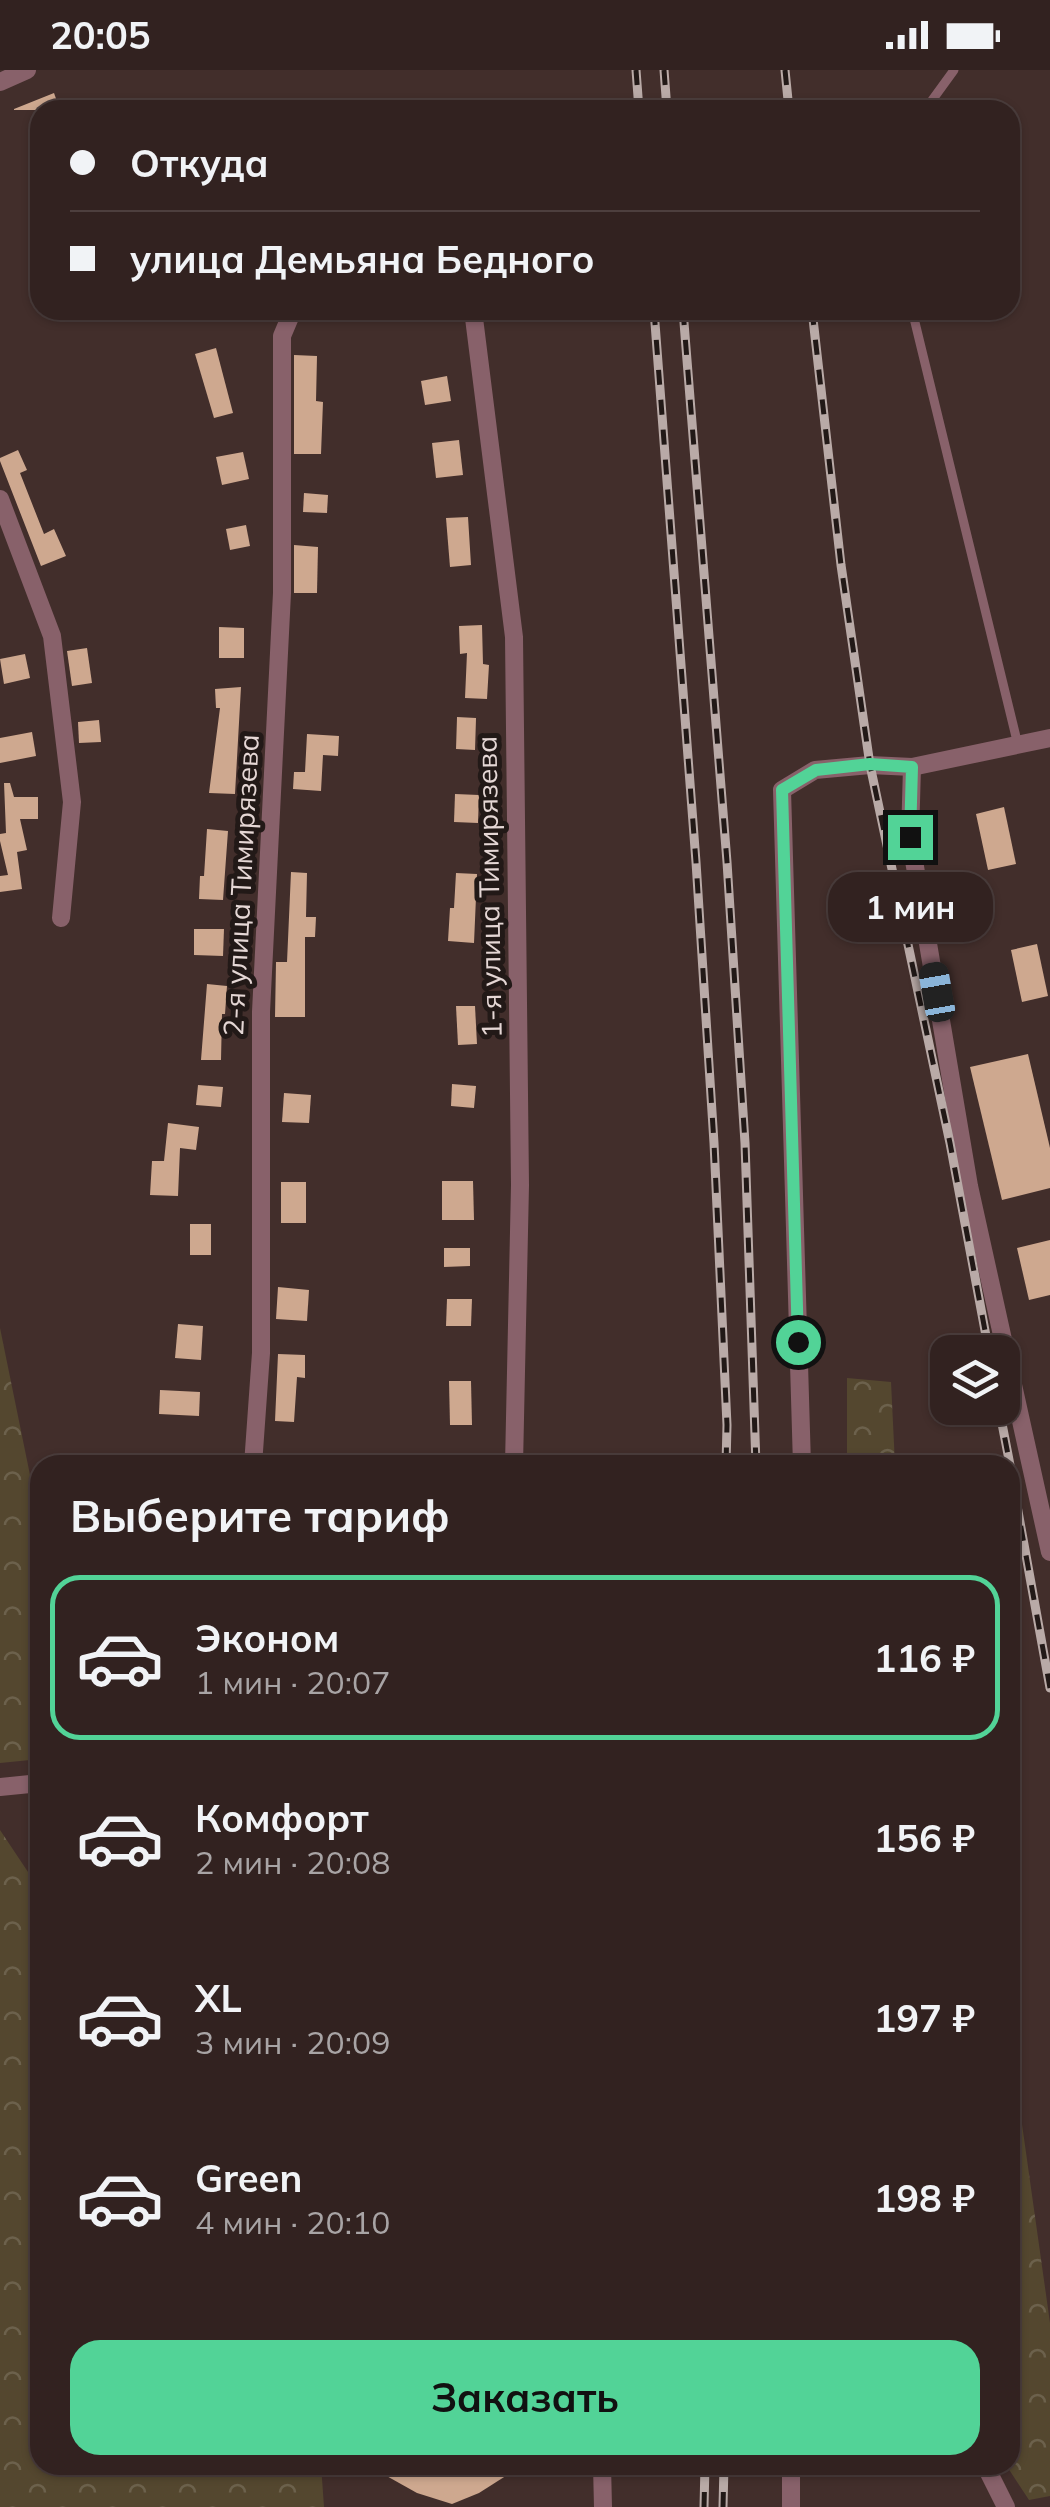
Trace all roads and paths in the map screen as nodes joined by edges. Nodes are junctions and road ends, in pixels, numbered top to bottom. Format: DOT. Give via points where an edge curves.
graph roads {
  1 [pos="28,70"];
  2 [pos="954,70"];
  3 [pos="0,82"];
  4 [pos="932,100"];
  5 [pos="289,320"];
  6 [pos="474,320"];
  7 [pos="914,320"];
  8 [pos="0,499"];
  9 [pos="1050,738"];
  10 [pos="1018,745"];
  11 [pos="912,767"];
  12 [pos="60,918"];
  13 [pos="253,1455"];
  14 [pos="514,1455"];
  15 [pos="802,1455"];
  16 [pos="1050,1552"];
  17 [pos="30,1784"];
  18 [pos="0,1787"];
  19 [pos="602,2475"];
  20 [pos="791,2475"];
  21 [pos="990,2475"];
  22 [pos="603,2507"];
  23 [pos="791,2507"];
  24 [pos="1006,2507"];
  1 -- 3 [label="street"];
  2 -- 4 [label="lane"];
  5 -- 13 [label="street, 2-я улица Тимирязева" via="282,336 282,593 261,1012 261,1353"];
  6 -- 14 [label="street, 1-я улица Тимирязева" via="514,637 520,1185"];
  7 -- 10 [label="lane"];
  8 -- 12 [label="street" via="52,636 72,802"];
  9 -- 10 [label="street"];
  10 -- 11 [label="street"];
  11 -- 15 [label="street" via="816,770 782,790"];
  11 -- 16 [label="street" via="910,837 970,1186"];
  17 -- 18 [label="street"];
  19 -- 22 [label="street"];
  20 -- 23 [label="street"];
  21 -- 24 [label="street"];
}
